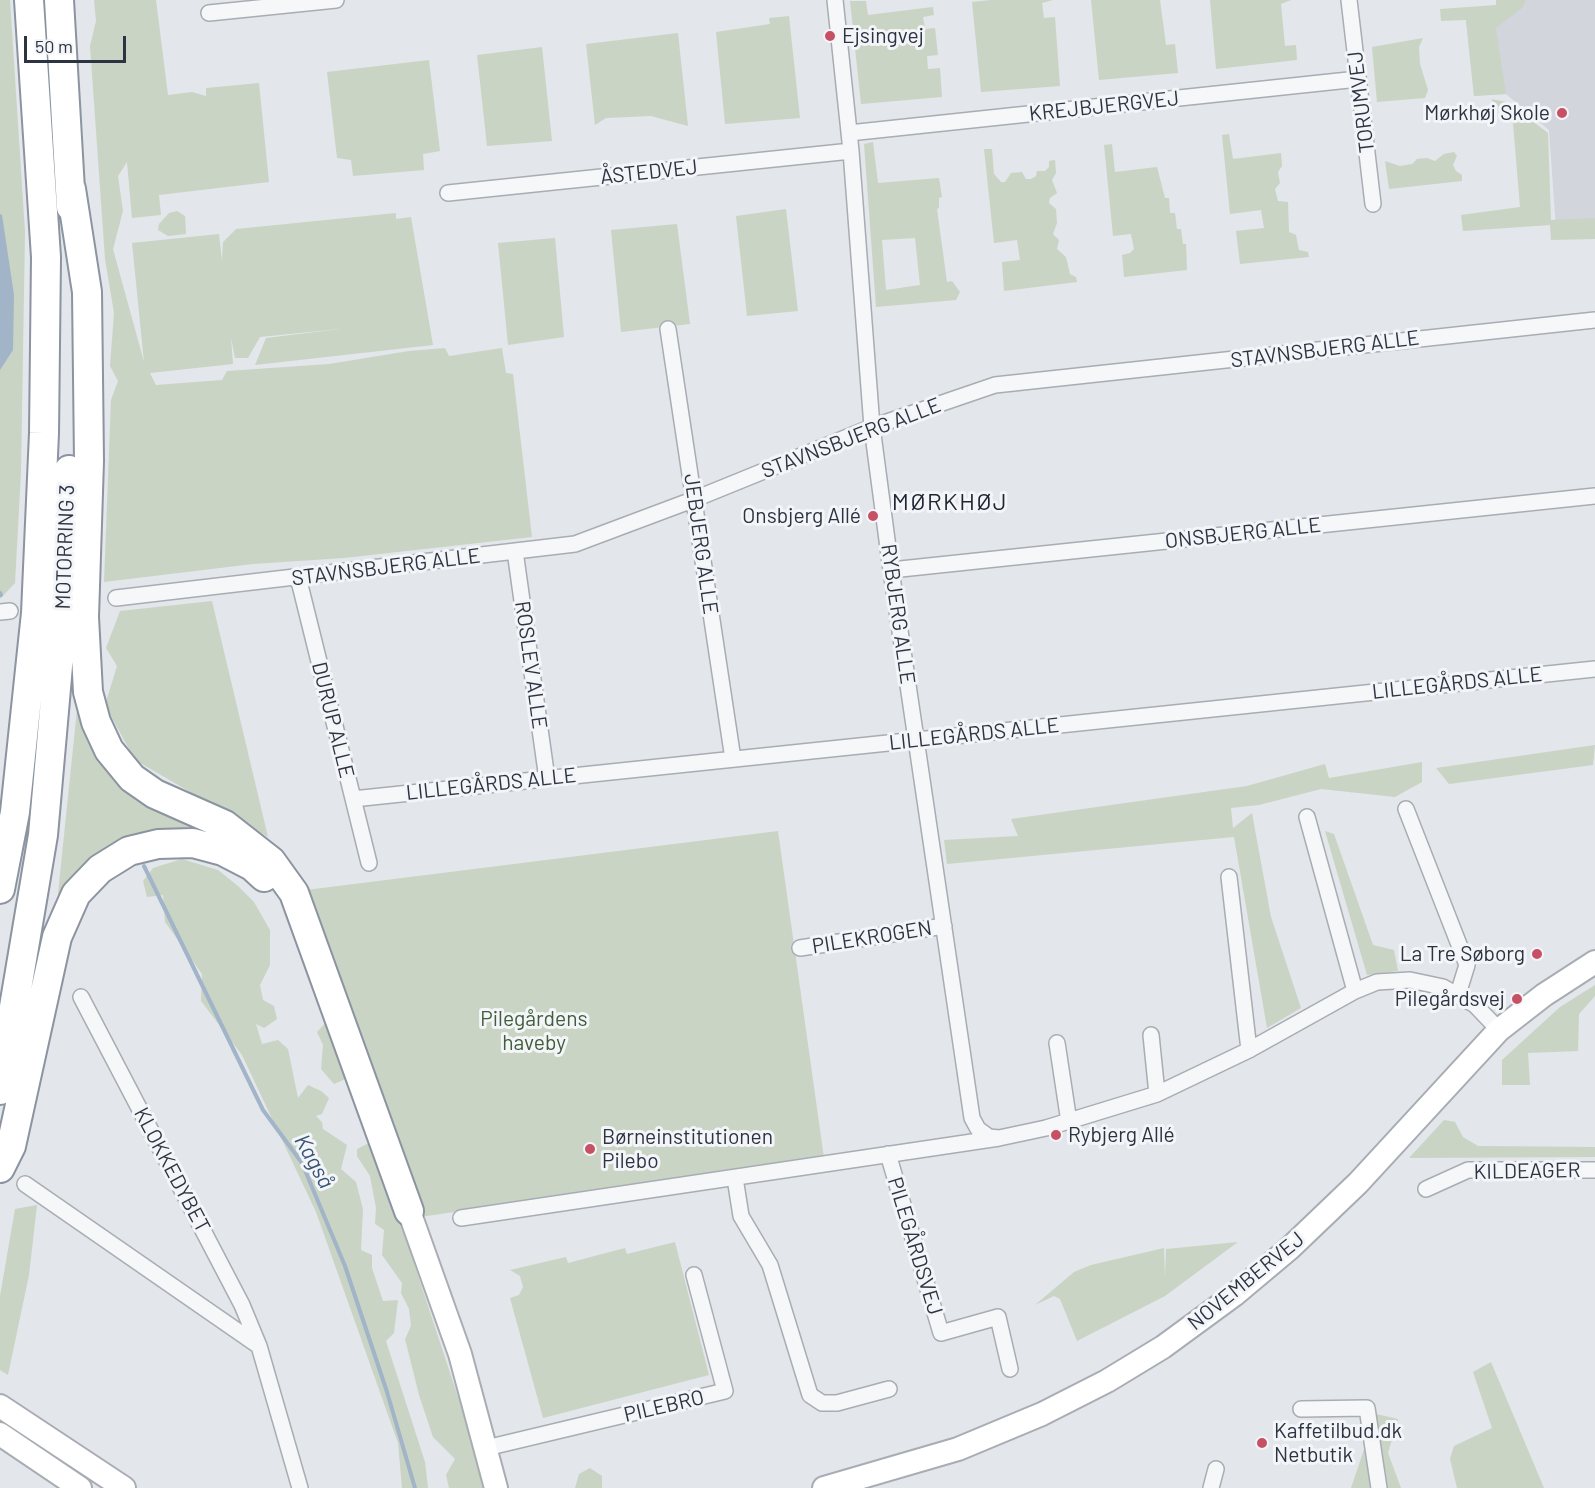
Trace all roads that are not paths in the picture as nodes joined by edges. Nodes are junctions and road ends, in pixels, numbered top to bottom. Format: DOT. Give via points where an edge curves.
graph roads {
  1 [pos="29,0"];
  2 [pos="59,0"];
  3 [pos="336,0"];
  4 [pos="835,0"];
  5 [pos="1349,0"];
  6 [pos="208,13"];
  7 [pos="1358,79"];
  8 [pos="849,133"];
  9 [pos="851,152"];
  10 [pos="71,189"];
  11 [pos="448,193"];
  12 [pos="1372,204"];
  13 [pos="1595,320"];
  14 [pos="668,329"];
  15 [pos="872,427"];
  16 [pos="1595,496"];
  17 [pos="695,499"];
  18 [pos="515,551"];
  19 [pos="891,570"];
  20 [pos="298,578"];
  21 [pos="116,598"];
  22 [pos="1595,669"];
  23 [pos="916,740"];
  24 [pos="733,759"];
  25 [pos="547,778"];
  26 [pos="353,799"];
  27 [pos="1406,809"];
  28 [pos="1307,817"];
  29 [pos="369,863"];
  30 [pos="1229,877"];
  31 [pos="0,889"];
  32 [pos="301,918"];
  33 [pos="944,926"];
  34 [pos="800,948"];
  35 [pos="1595,962"];
  36 [pos="1355,991"];
  37 [pos="1458,994"];
  38 [pos="81,997"];
  39 [pos="1499,1030"];
  40 [pos="1151,1035"];
  41 [pos="1058,1043"];
  42 [pos="1249,1050"];
  43 [pos="0,1090"];
  44 [pos="1157,1094"];
  45 [pos="1069,1122"];
  46 [pos="999,1138"];
  47 [pos="888,1154"];
  48 [pos="0,1168"];
  49 [pos="1595,1170"];
  50 [pos="735,1178"];
  51 [pos="25,1184"];
  52 [pos="1426,1189"];
  53 [pos="409,1211"];
  54 [pos="461,1218"];
  55 [pos="694,1275"];
  56 [pos="259,1346"];
  57 [pos="1010,1370"];
  58 [pos="889,1389"];
  59 [pos="0,1406"];
  60 [pos="1301,1409"];
  61 [pos="0,1434"];
  62 [pos="486,1448"];
  63 [pos="1216,1469"];
  64 [pos="80,1488"];
  65 [pos="124,1488"];
  66 [pos="300,1488"];
  67 [pos="496,1488"];
  68 [pos="824,1488"];
  69 [pos="1211,1488"];
  70 [pos="1379,1488"];
  1 -- 31 [label="highway, MOTORRING 3" via="46,257 44,433 36,613 15,812"];
  2 -- 10 [label="highway, MOTORRING 3"];
  3 -- 6 [label="street"];
  4 -- 8 [label="street, RYBJERG ALLE"];
  5 -- 7 [label="street, TORUMVEJ"];
  7 -- 8 [label="street, KREJBJERGVEJ"];
  7 -- 12 [label="street, TORUMVEJ"];
  8 -- 9 [label="street, RYBJERG ALLE"];
  9 -- 11 [label="street, ÅSTEDVEJ"];
  9 -- 15 [label="street, RYBJERG ALLE"];
  10 -- 32 [label="highway" via="87,292 89,461 84,617 88,692 96,722 109,750 132,778 155,794 225,825 271,861 294,892"];
  10 -- 43 [label="highway, MOTORRING 3" via="71,398 63,610 44,835"];
  13 -- 15 [label="street, STAVNSBJERG ALLE" via="995,385"];
  14 -- 17 [label="street, JEBJERG ALLE"];
  15 -- 17 [label="street, STAVNSBJERG ALLE"];
  15 -- 19 [label="street, RYBJERG ALLE"];
  16 -- 19 [label="street, ONSBJERG ALLE"];
  17 -- 18 [label="street, STAVNSBJERG ALLE" via="575,544"];
  17 -- 24 [label="street, JEBJERG ALLE"];
  18 -- 20 [label="street, STAVNSBJERG ALLE"];
  18 -- 25 [label="street, ROSLEV ALLE"];
  19 -- 23 [label="street, RYBJERG ALLE"];
  20 -- 21 [label="street, STAVNSBJERG ALLE"];
  20 -- 26 [label="street, DURUP ALLE"];
  22 -- 23 [label="street, LILLEGÅRDS ALLE"];
  23 -- 24 [label="street, LILLEGÅRDS ALLE"];
  23 -- 33 [label="street, RYBJERG ALLE"];
  24 -- 25 [label="street, LILLEGÅRDS ALLE"];
  25 -- 26 [label="street, LILLEGÅRDS ALLE"];
  26 -- 29 [label="street, DURUP ALLE"];
  27 -- 37 [label="street" via="1467,965"];
  28 -- 36 [label="street"];
  30 -- 42 [label="street"];
  32 -- 48 [label="highway" via="278,888 252,866 224,851 193,843 158,844 129,851 100,869 76,894 57,937 11,1146"];
  32 -- 53 [label="highway"];
  33 -- 34 [label="street, PILEKROGEN"];
  33 -- 46 [label="street, RYBJERG ALLE" via="972,1118 978,1129 989,1137"];
  35 -- 39 [label="street, NOVEMBERVEJ"];
  36 -- 37 [label="street, PILEGÅRDSVEJ" via="1377,982 1410,980"];
  36 -- 42 [label="street, PILEGÅRDSVEJ"];
  37 -- 39 [label="street, PILEGÅRDSVEJ"];
  38 -- 56 [label="street, KLOKKEDYBET" via="242,1305"];
  39 -- 68 [label="street, NOVEMBERVEJ" via="1358,1183 1290,1248 1163,1347 1042,1414 958,1449"];
  40 -- 44 [label="street"];
  41 -- 45 [label="street"];
  42 -- 44 [label="street, PILEGÅRDSVEJ"];
  44 -- 45 [label="street, PILEGÅRDSVEJ"];
  45 -- 46 [label="street, PILEGÅRDSVEJ"];
  46 -- 47 [label="street, PILEGÅRDSVEJ"];
  47 -- 50 [label="street, PILEGÅRDSVEJ"];
  47 -- 57 [label="street, PILEGÅRDSVEJ" via="941,1333 998,1317"];
  49 -- 52 [label="street, KILDEAGER" via="1468,1170"];
  50 -- 54 [label="street, PILEGÅRDSVEJ"];
  50 -- 58 [label="street" via="741,1216 771,1265 810,1395 822,1403 837,1403"];
  51 -- 56 [label="street"];
  53 -- 62 [label="street" via="460,1354"];
  55 -- 62 [label="street, PILEBRO" via="724,1391"];
  56 -- 66 [label="street, KLOKKEDYBET"];
  59 -- 65 [label="street"];
  60 -- 70 [label="street" via="1367,1408"];
  61 -- 64 [label="street"];
  62 -- 67 [label="street"];
  63 -- 69 [label="street"];
}
